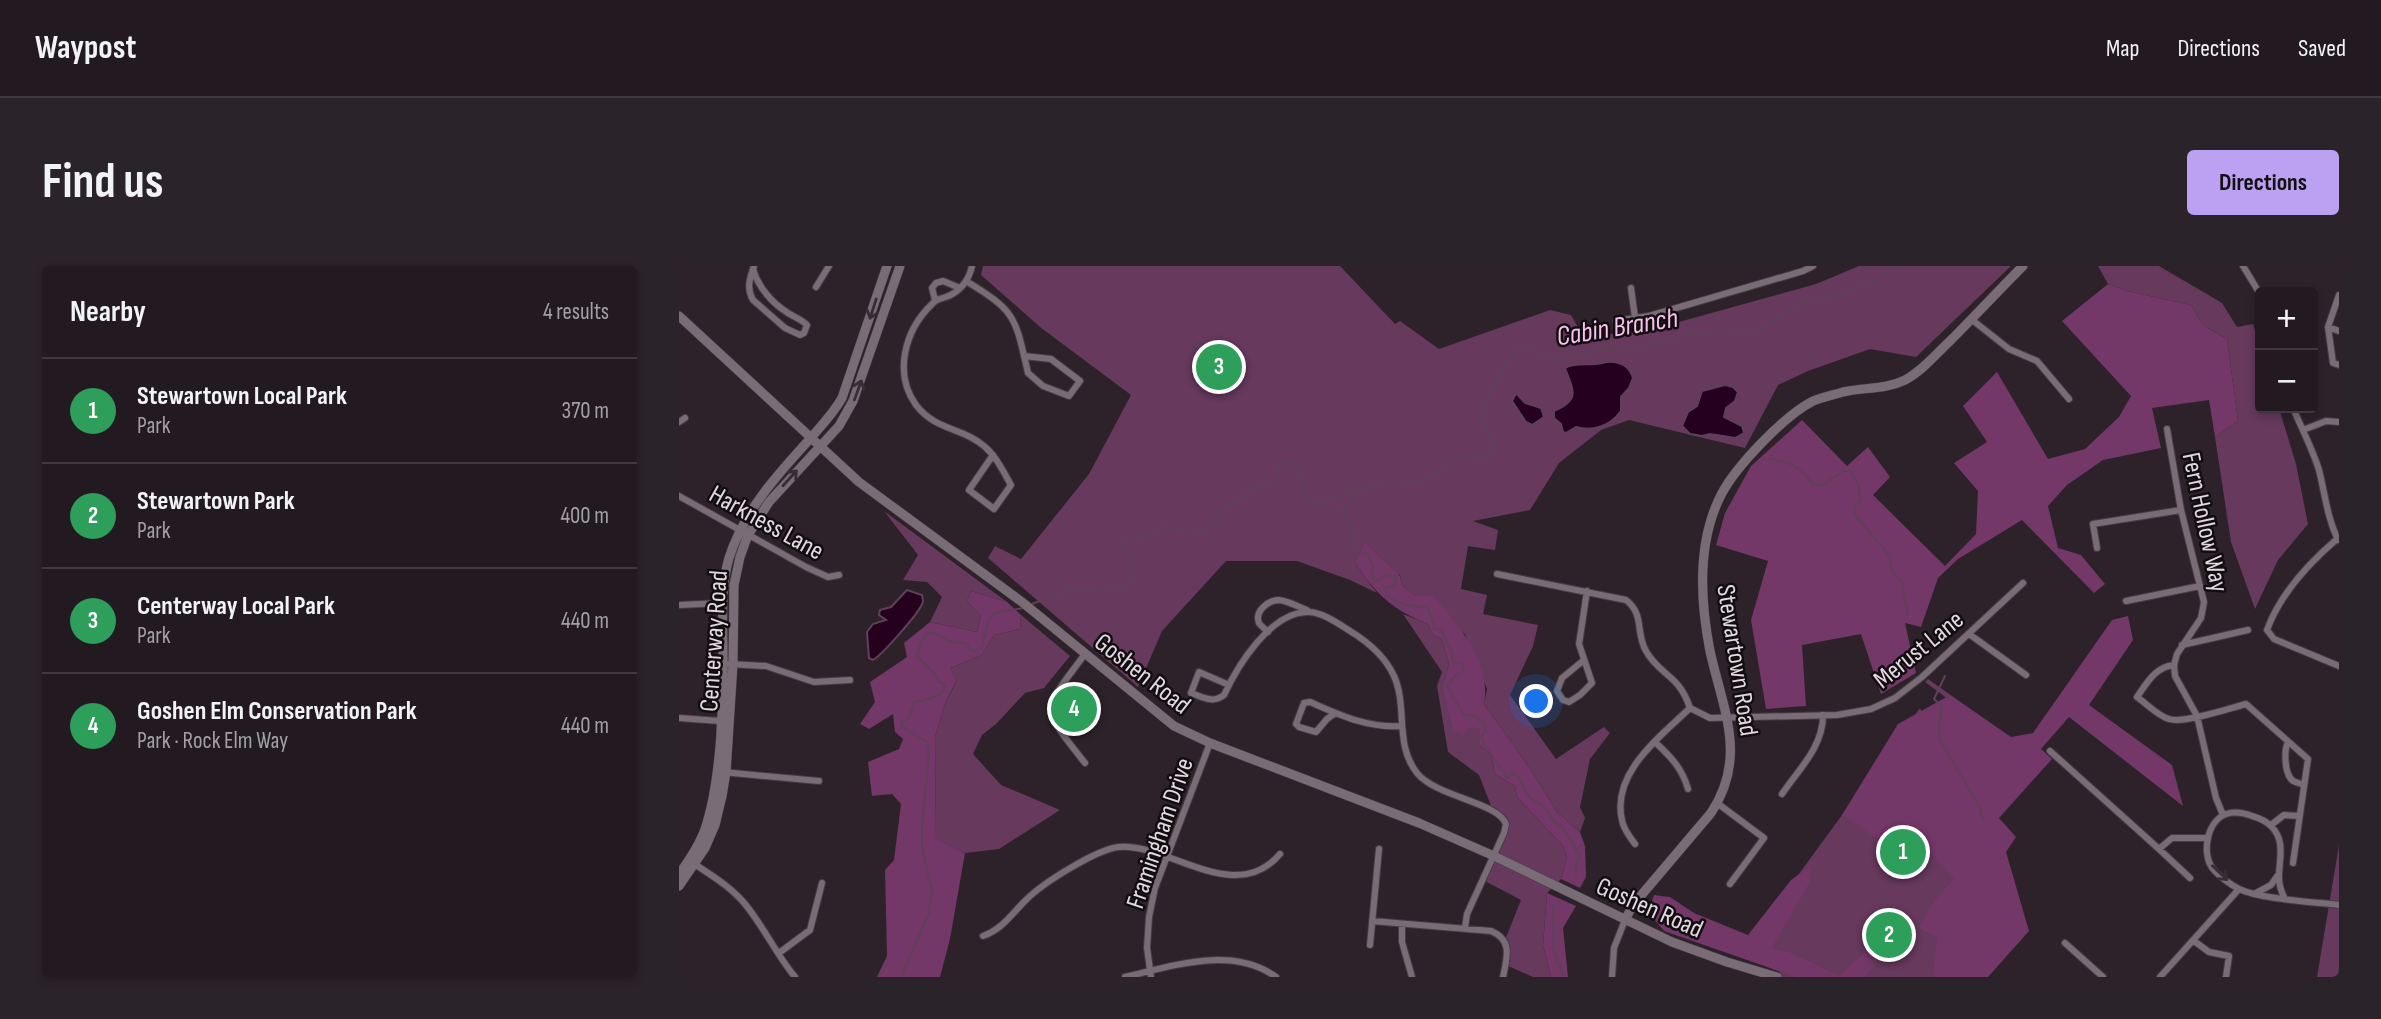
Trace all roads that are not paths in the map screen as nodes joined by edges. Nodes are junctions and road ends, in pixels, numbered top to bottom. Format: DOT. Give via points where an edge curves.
graph roads {
  1 [pos="829,266"];
  2 [pos="887,266"];
  3 [pos="900,266"];
  4 [pos="972,266"];
  5 [pos="1813,266"];
  6 [pos="2023,266"];
  7 [pos="2243,266"];
  8 [pos="754,267"];
  9 [pos="966,281"];
  10 [pos="816,287"];
  11 [pos="2256,287"];
  12 [pos="960,288"];
  13 [pos="1631,288"];
  14 [pos="2339,295"];
  15 [pos="935,300"];
  16 [pos="679,316"];
  17 [pos="1635,318"];
  18 [pos="1971,319"];
  19 [pos="1616,321"];
  20 [pos="2328,327"];
  21 [pos="2339,331"];
  22 [pos="1024,356"];
  23 [pos="2339,365"];
  24 [pos="2069,399"];
  25 [pos="2295,413"];
  26 [pos="2339,422"];
  27 [pos="2167,429"];
  28 [pos="2303,430"];
  29 [pos="811,438"];
  30 [pos="820,446"];
  31 [pos="993,455"];
  32 [pos="679,496"];
  33 [pos="2182,510"];
  34 [pos="739,530"];
  35 [pos="748,535"];
  36 [pos="2338,540"];
  37 [pos="2097,548"];
  38 [pos="1497,574"];
  39 [pos="839,575"];
  40 [pos="2023,583"];
  41 [pos="2200,586"];
  42 [pos="1587,591"];
  43 [pos="2126,601"];
  44 [pos="723,603"];
  45 [pos="679,605"];
  46 [pos="1309,611"];
  47 [pos="2248,630"];
  48 [pos="1268,632"];
  49 [pos="1969,634"];
  50 [pos="2182,645"];
  51 [pos="1085,654"];
  52 [pos="1584,660"];
  53 [pos="728,663"];
  54 [pos="2174,665"];
  55 [pos="2339,666"];
  56 [pos="2026,676"];
  57 [pos="850,680"];
  58 [pos="1229,685"];
  59 [pos="1689,708"];
  60 [pos="1335,713"];
  61 [pos="1822,715"];
  62 [pos="2197,716"];
  63 [pos="1727,717"];
  64 [pos="679,719"];
  65 [pos="720,721"];
  66 [pos="1401,726"];
  67 [pos="1655,742"];
  68 [pos="2288,742"];
  69 [pos="1210,743"];
  70 [pos="2050,751"];
  71 [pos="1085,762"];
  72 [pos="721,772"];
  73 [pos="819,781"];
  74 [pos="2304,785"];
  75 [pos="1688,789"];
  76 [pos="1782,794"];
  77 [pos="1717,803"];
  78 [pos="2223,815"];
  79 [pos="2299,816"];
  80 [pos="2271,825"];
  81 [pos="2208,838"];
  82 [pos="1635,844"];
  83 [pos="1378,849"];
  84 [pos="2159,849"];
  85 [pos="1280,855"];
  86 [pos="1494,856"];
  87 [pos="1166,858"];
  88 [pos="692,863"];
  89 [pos="2293,863"];
  90 [pos="679,874"];
  91 [pos="2279,874"];
  92 [pos="2190,878"];
  93 [pos="822,883"];
  94 [pos="1730,884"];
  95 [pos="679,886"];
  96 [pos="2239,889"];
  97 [pos="2256,893"];
  98 [pos="2284,898"];
  99 [pos="2339,905"];
  100 [pos="1625,920"];
  101 [pos="1372,921"];
  102 [pos="1402,925"];
  103 [pos="1465,928"];
  104 [pos="983,936"];
  105 [pos="2194,941"];
  106 [pos="2064,943"];
  107 [pos="1370,945"];
  108 [pos="779,953"];
  109 [pos="1151,974"];
  110 [pos="795,977"];
  111 [pos="1125,977"];
  112 [pos="1276,977"];
  113 [pos="1412,977"];
  114 [pos="1503,977"];
  115 [pos="1612,977"];
  116 [pos="1777,977"];
  117 [pos="2103,977"];
  118 [pos="2160,977"];
  119 [pos="2226,977"];
  1 -- 10 [label="street"];
  2 -- 29 [label="street, Centerway Road, one-way" via="842,398"];
  30 -- 3 [label="street, Centerway Road, one-way" via="853,401"];
  4 -- 9 [label="street"];
  5 -- 17 [label="street"];
  6 -- 18 [label="street, Stewartown Road"];
  7 -- 11 [label="street"];
  8 -- 8 [label="street" via="748,283 753,300 785,328 804,333 807,325 768,296"];
  9 -- 12 [label="street"];
  9 -- 22 [label="street" via="1012,315"];
  12 -- 15 [label="street"];
  12 -- 15 [label="street" via="936,283 932,288"];
  13 -- 17 [label="street"];
  14 -- 20 [label="street"];
  15 -- 31 [label="street" via="907,345 904,383 926,417 982,444"];
  16 -- 29 [label="street, Goshen Road"];
  17 -- 19 [label="street"];
  18 -- 24 [label="street" via="2009,349 2037,361"];
  18 -- 63 [label="street, Stewartown Road" via="1906,379 1882,388 1848,391 1801,408 1750,457 1721,495 1704,549 1703,576 1710,649"];
  20 -- 21 [label="street"];
  20 -- 23 [label="street" via="2333,363"];
  22 -- 22 [label="street" via="1028,373 1043,386 1069,396 1080,381 1051,359"];
  25 -- 28 [label="street"];
  26 -- 28 [label="street" via="2326,421"];
  27 -- 33 [label="street, Fern Hollow Way"];
  28 -- 36 [label="street"];
  29 -- 30 [label="street, Goshen Road"];
  29 -- 34 [label="street, Centerway Road" via="764,491"];
  35 -- 30 [label="street, Centerway Road, one-way" via="769,502"];
  30 -- 51 [label="street, Goshen Road" via="872,493"];
  31 -- 31 [label="street" via="1011,485 994,509 969,490"];
  32 -- 34 [label="street, Harkness Lane"];
  33 -- 37 [label="street" via="2093,524"];
  33 -- 41 [label="street, Fern Hollow Way"];
  34 -- 35 [label="street, Harkness Lane"];
  34 -- 44 [label="street, Centerway Road"];
  35 -- 39 [label="street, Harkness Lane" via="816,572"];
  35 -- 53 [label="street, Centerway Road" via="734,585"];
  36 -- 55 [label="street" via="2305,568 2267,630 2274,639"];
  38 -- 42 [label="street"];
  40 -- 49 [label="street, Merust Lane"];
  41 -- 43 [label="street"];
  41 -- 50 [label="street, Fern Hollow Way" via="2203,611"];
  42 -- 52 [label="street" via="1579,644"];
  42 -- 59 [label="street" via="1617,597 1633,606 1644,648 1680,686"];
  44 -- 45 [label="street"];
  44 -- 53 [label="street, Centerway Road"];
  46 -- 48 [label="street" via="1284,617"];
  46 -- 48 [label="street" via="1284,601 1267,604 1259,617"];
  46 -- 66 [label="street" via="1370,644 1385,662 1399,690"];
  47 -- 50 [label="street"];
  48 -- 58 [label="street"];
  49 -- 56 [label="street"];
  49 -- 61 [label="street, Merust Lane" via="1895,698 1854,713"];
  50 -- 54 [label="street, Fern Hollow Way"];
  51 -- 69 [label="street, Goshen Road" via="1174,726"];
  51 -- 71 [label="street" via="1052,697 1050,709 1058,729"];
  52 -- 52 [label="street" via="1590,687 1569,702 1563,701 1557,691 1562,678"];
  53 -- 57 [label="street" via="766,666 814,682"];
  53 -- 65 [label="street, Centerway Road"];
  53 -- 72 [label="street, Centerway Road"];
  54 -- 62 [label="street" via="2179,687"];
  54 -- 62 [label="street" via="2153,674 2137,697 2168,719"];
  58 -- 58 [label="street" via="1224,695 1213,701 1191,692 1199,672"];
  59 -- 63 [label="street, Merust Lane" via="1710,718"];
  59 -- 67 [label="street"];
  60 -- 60 [label="street" via="1306,702 1296,724 1316,733"];
  60 -- 66 [label="street" via="1367,725"];
  61 -- 63 [label="street, Merust Lane"];
  61 -- 76 [label="street" via="1819,742"];
  62 -- 68 [label="street" via="2246,705"];
  62 -- 78 [label="street"];
  63 -- 77 [label="street, Stewartown Road" via="1732,758"];
  64 -- 65 [label="street"];
  65 -- 72 [label="street, Centerway Road"];
  66 -- 86 [label="street" via="1408,760 1426,782 1504,818 1504,833"];
  67 -- 75 [label="street" via="1676,762"];
  67 -- 82 [label="street" via="1631,771 1622,791 1621,820"];
  68 -- 74 [label="street" via="2308,760"];
  68 -- 74 [label="street" via="2289,776"];
  69 -- 86 [label="street, Goshen Road"];
  69 -- 87 [label="street, Framingham Drive"];
  70 -- 84 [label="street"];
  72 -- 73 [label="street"];
  72 -- 88 [label="street, Centerway Road"];
  74 -- 79 [label="street"];
  77 -- 94 [label="street" via="1764,838"];
  77 -- 100 [label="street, Stewartown Road"];
  78 -- 80 [label="street" via="2245,814"];
  78 -- 81 [label="street"];
  79 -- 80 [label="street" via="2284,815"];
  79 -- 89 [label="street"];
  80 -- 91 [label="street" via="2280,844"];
  81 -- 84 [label="street" via="2172,838"];
  81 -- 96 [label="street, one-way" via="2212,868"];
  83 -- 101 [label="street"];
  84 -- 92 [label="street"];
  85 -- 87 [label="street" via="1259,872 1237,874 1203,871"];
  86 -- 100 [label="street, Goshen Road"];
  86 -- 103 [label="street"];
  87 -- 104 [label="street" via="1133,847 1097,854 1041,886 1003,926"];
  87 -- 109 [label="street, Framingham Drive" via="1149,917"];
  88 -- 90 [label="street, Centerway Road"];
  88 -- 95 [label="street, Centerway Road"];
  88 -- 108 [label="street" via="733,891"];
  91 -- 97 [label="street"];
  91 -- 98 [label="street"];
  93 -- 108 [label="street" via="810,930"];
  96 -- 97 [label="street"];
  96 -- 105 [label="street"];
  97 -- 98 [label="street"];
  98 -- 99 [label="street"];
  100 -- 115 [label="street" via="1613,948"];
  100 -- 116 [label="street, Goshen Road" via="1672,942"];
  101 -- 102 [label="street"];
  101 -- 107 [label="street"];
  102 -- 103 [label="street"];
  102 -- 113 [label="street"];
  103 -- 114 [label="street" via="1491,931 1505,940 1508,955"];
  105 -- 118 [label="street"];
  105 -- 119 [label="street" via="2209,952 2229,956"];
  106 -- 117 [label="street"];
  108 -- 110 [label="street"];
  109 -- 111 [label="street"];
  109 -- 112 [label="street" via="1222,959 1253,965"];
}
